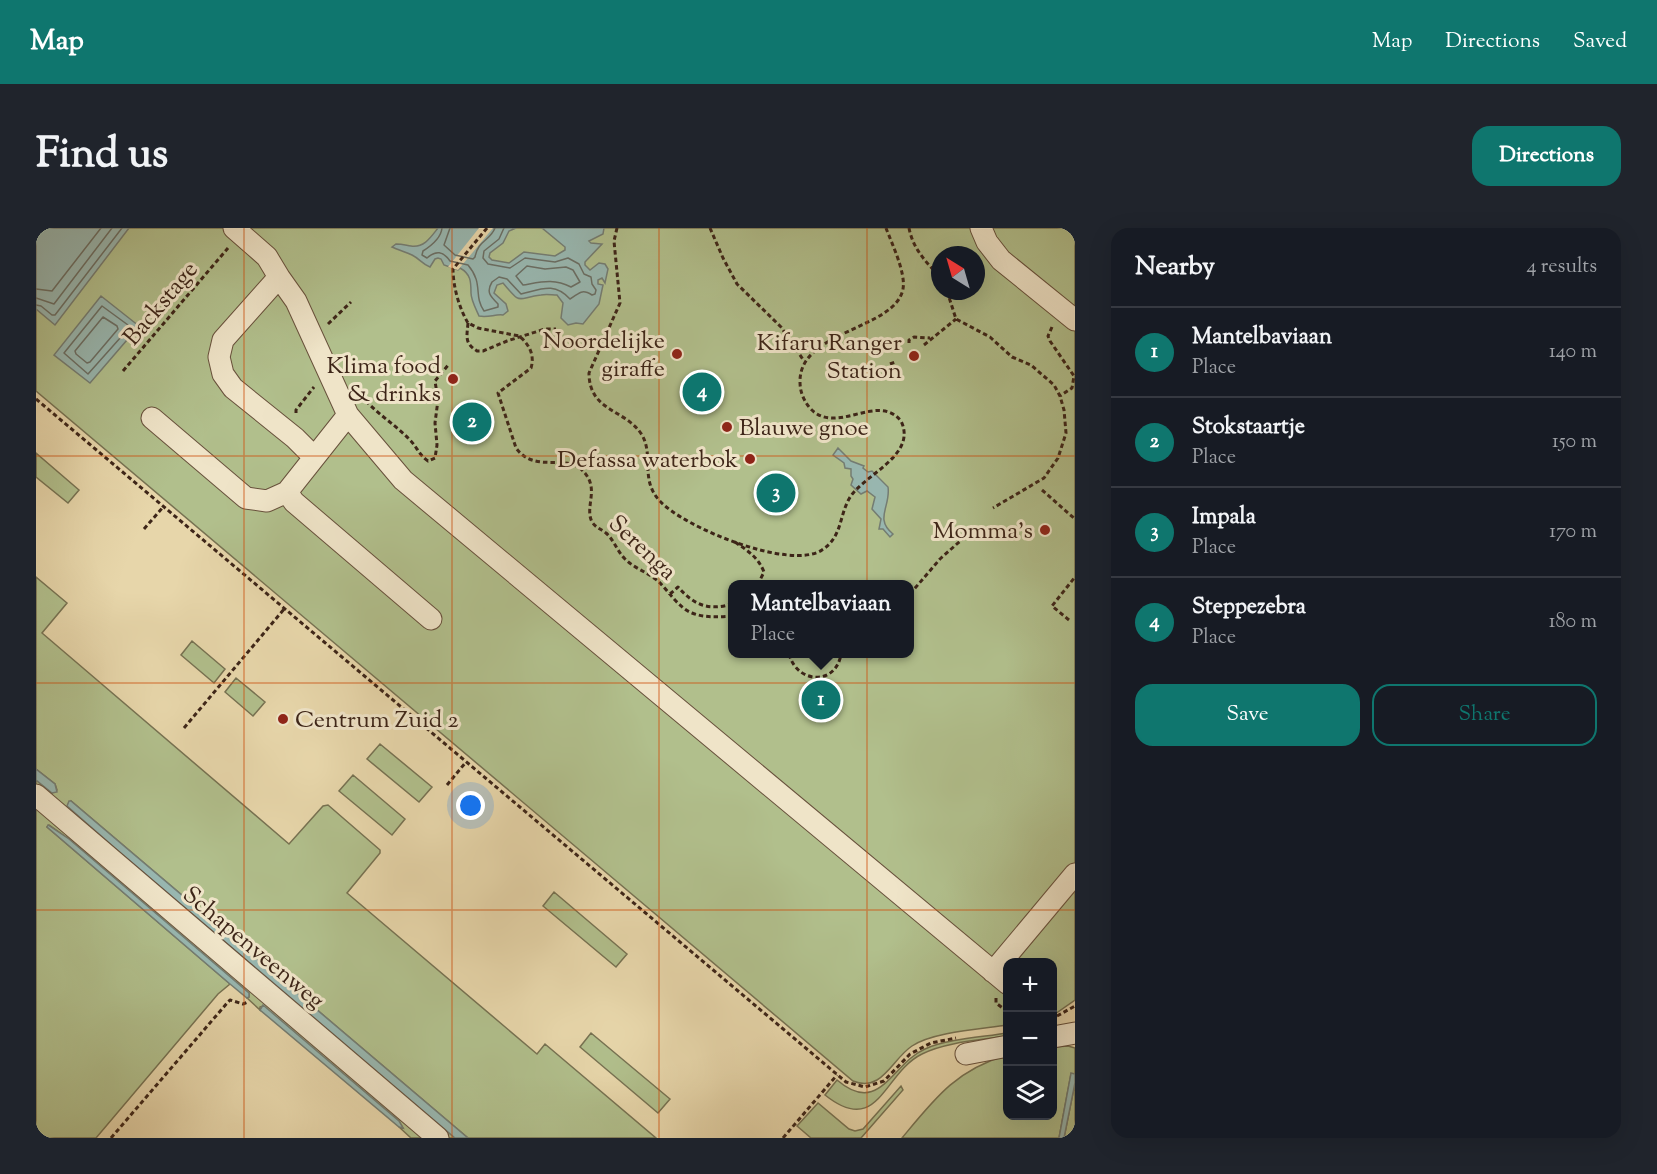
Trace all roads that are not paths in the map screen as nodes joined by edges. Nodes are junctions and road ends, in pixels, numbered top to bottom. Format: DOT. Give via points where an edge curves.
graph roads {
  1 [pos="981,228"];
  2 [pos="237,231"];
  3 [pos="279,277"];
  4 [pos="1070,316"];
  5 [pos="348,415"];
  6 [pos="152,418"];
  7 [pos="314,456"];
  8 [pos="287,492"];
  9 [pos="431,619"];
  10 [pos="36,795"];
  11 [pos="1075,874"];
  12 [pos="1000,978"];
  13 [pos="965,1046"];
  14 [pos="1003,1046"];
  15 [pos="438,1138"];
  1 -- 4 [label="street" via="1001,260"];
  2 -- 3 [label="street" via="267,257"];
  3 -- 5 [label="street" via="296,301"];
  3 -- 7 [label="street" via="223,340 219,357 223,374 233,388"];
  5 -- 7 [label="street"];
  5 -- 12 [label="street" via="403,480"];
  6 -- 8 [label="street" via="246,498 267,501"];
  7 -- 8 [label="street"];
  8 -- 9 [label="street"];
  10 -- 15 [label="street, Schapenveenweg"];
  11 -- 12 [label="street"];
  13 -- 14 [label="street"];
}
